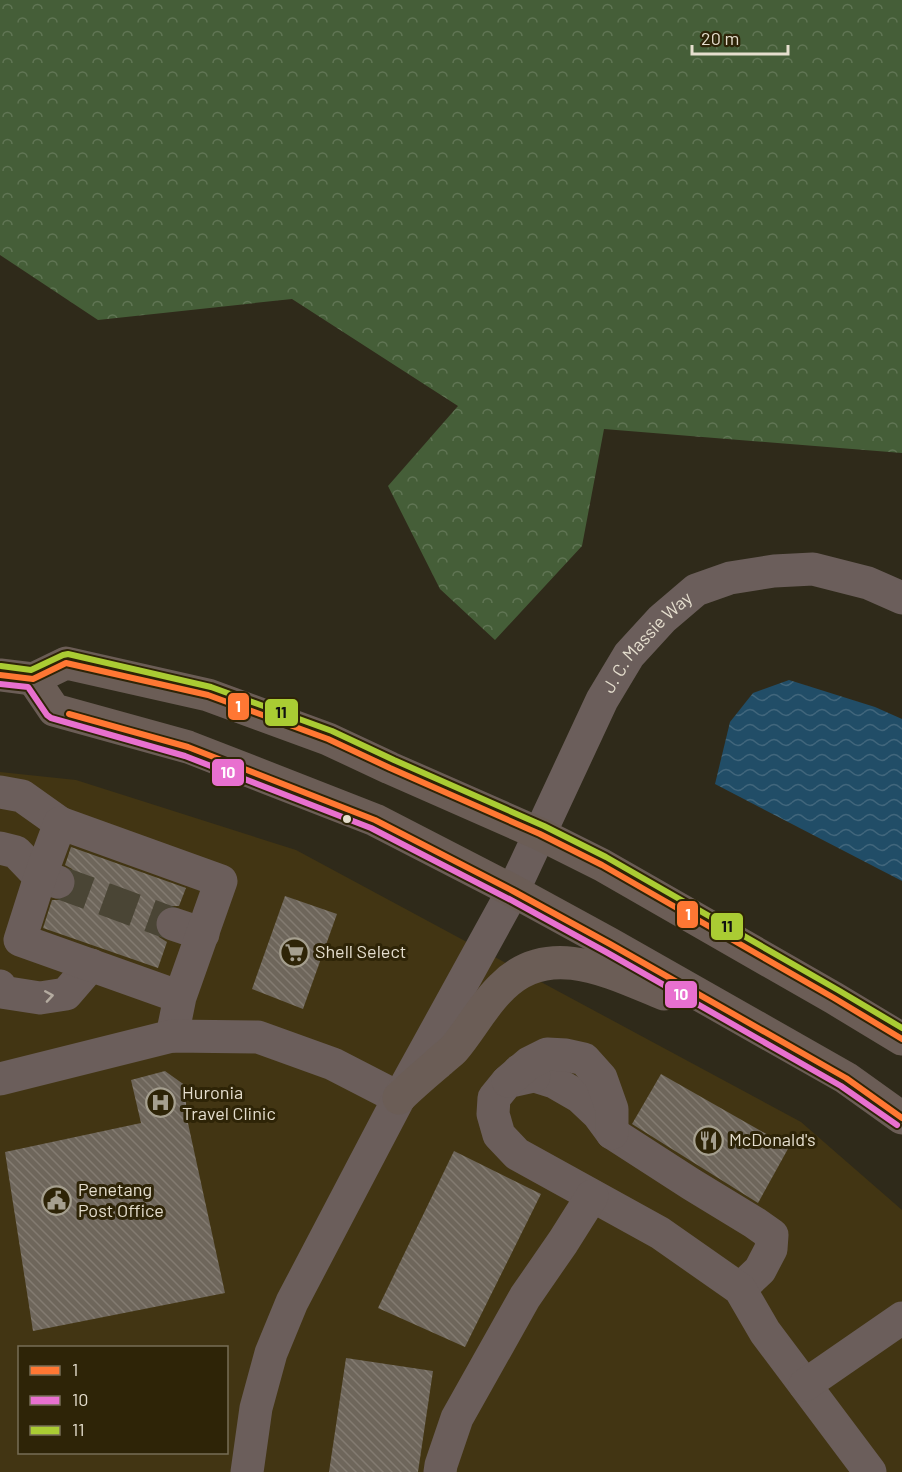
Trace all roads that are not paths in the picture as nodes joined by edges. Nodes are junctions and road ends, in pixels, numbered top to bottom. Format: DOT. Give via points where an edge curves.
graph roads {
  1 [pos="902,598"];
  2 [pos="0,675"];
  3 [pos="33,679"];
  4 [pos="0,792"];
  5 [pos="60,823"];
  6 [pos="540,834"];
  7 [pos="0,848"];
  8 [pos="49,880"];
  9 [pos="513,891"];
  10 [pos="91,965"];
  11 [pos="0,986"];
  12 [pos="180,997"];
  13 [pos="735,1015"];
  14 [pos="172,1036"];
  15 [pos="902,1040"];
  16 [pos="0,1079"];
  17 [pos="399,1098"];
  18 [pos="902,1118"];
  19 [pos="592,1196"];
  20 [pos="740,1289"];
  21 [pos="902,1318"];
  22 [pos="805,1385"];
  23 [pos="247,1472"];
  24 [pos="440,1472"];
  25 [pos="870,1472"];
  1 -- 6 [label="street, J. C. Massie Way" via="868,582 813,569 730,578 696,591 662,619 629,655 602,700"];
  2 -- 3 [label="main road"];
  3 -- 6 [label="main road" via="66,663 208,695 328,739"];
  3 -- 9 [label="main road" via="54,710 188,747 375,820"];
  4 -- 5 [label="street" via="22,796"];
  5 -- 8 [label="street"];
  5 -- 12 [label="street" via="221,881 188,929"];
  6 -- 9 [label="street, J. C. Massie Way"];
  6 -- 15 [label="main road" via="602,865"];
  7 -- 8 [label="street" via="16,852"];
  8 -- 10 [label="street" via="20,940"];
  9 -- 13 [label="main road"];
  9 -- 17 [label="street, J. C. Massie Way"];
  11 -- 10 [label="street, one-way" via="2,993 40,998 66,994"];
  10 -- 12 [label="street"];
  12 -- 14 [label="street"];
  13 -- 17 [label="main road" via="688,1003 595,967 562,961 536,966 517,973 501,987 453,1050"];
  13 -- 18 [label="main road" via="846,1078"];
  14 -- 16 [label="street"];
  14 -- 17 [label="street" via="258,1038 333,1064"];
  17 -- 23 [label="street, J. C. Massie Way" via="292,1302 271,1353 256,1408"];
  19 -- 20 [label="street" via="660,1233"];
  19 -- 20 [label="street" via="517,1154 499,1135 493,1114 494,1098 520,1076 554,1082 580,1097 612,1133 772,1235 771,1249 760,1270"];
  19 -- 24 [label="street" via="525,1297 457,1418"];
  20 -- 22 [label="street" via="765,1332"];
  21 -- 22 [label="street"];
  22 -- 25 [label="street"];
}
